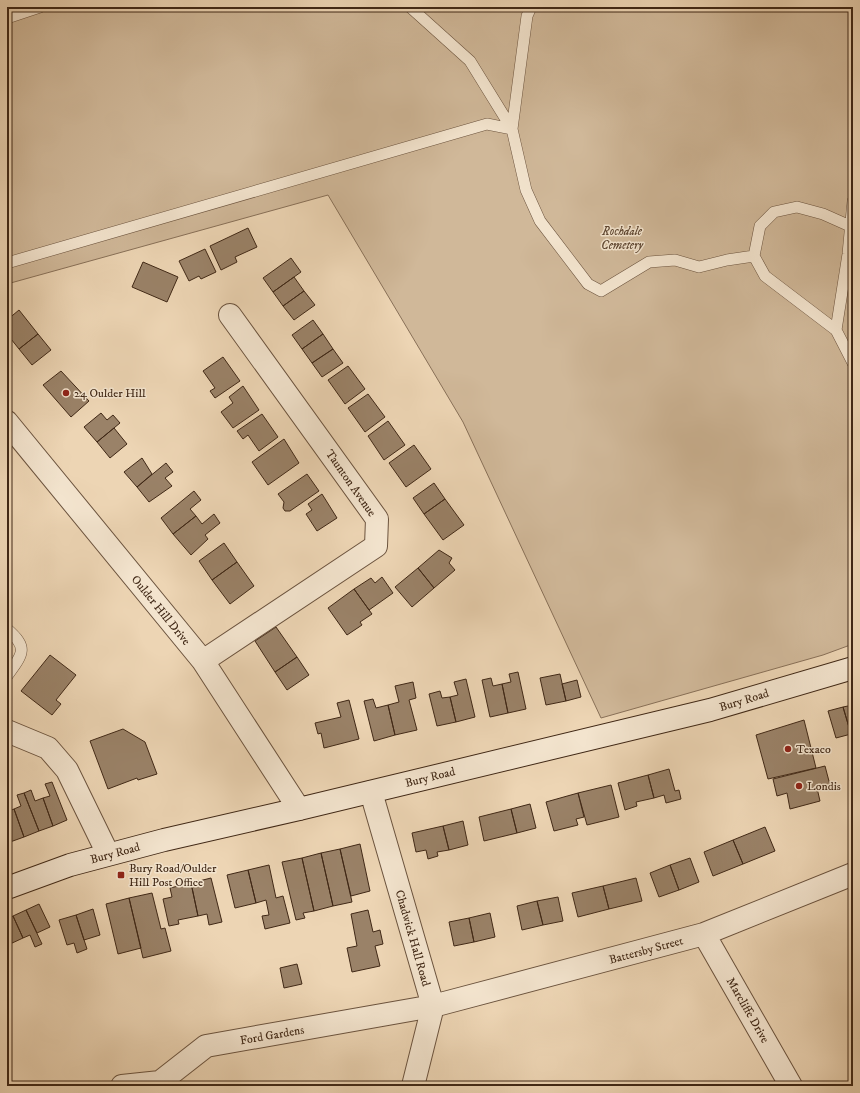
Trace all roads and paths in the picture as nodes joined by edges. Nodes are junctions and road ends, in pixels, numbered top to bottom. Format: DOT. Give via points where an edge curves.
graph roads {
  1 [pos="40,7"];
  2 [pos="410,7"];
  3 [pos="531,7"];
  4 [pos="7,18"];
  5 [pos="512,129"];
  6 [pos="853,201"];
  7 [pos="850,226"];
  8 [pos="754,256"];
  9 [pos="7,263"];
  10 [pos="230,315"];
  11 [pos="836,330"];
  12 [pos="853,363"];
  13 [pos="7,422"];
  14 [pos="7,629"];
  15 [pos="203,661"];
  16 [pos="853,668"];
  17 [pos="7,676"];
  18 [pos="7,732"];
  19 [pos="371,792"];
  20 [pos="300,809"];
  21 [pos="108,854"];
  22 [pos="853,874"];
  23 [pos="7,888"];
  24 [pos="704,934"];
  25 [pos="433,1006"];
  26 [pos="122,1086"];
  27 [pos="413,1086"];
  28 [pos="791,1086"];
  1 -- 4 [label="lane"];
  2 -- 5 [label="lane" via="470,62"];
  3 -- 5 [label="lane" via="527,16"];
  5 -- 8 [label="lane" via="526,190 540,221 588,284 601,291 649,262 675,260 699,267"];
  5 -- 9 [label="lane" via="487,124"];
  6 -- 7 [label="lane"];
  7 -- 8 [label="lane" via="823,214 797,207 774,212 760,226"];
  7 -- 11 [label="lane"];
  8 -- 11 [label="lane" via="765,276"];
  10 -- 15 [label="street, Taunton Avenue" via="377,519 376,546"];
  11 -- 12 [label="lane"];
  13 -- 15 [label="street, Oulder Hill Drive"];
  14 -- 17 [label="lane" via="20,641 22,649"];
  15 -- 20 [label="street, Oulder Hill Drive"];
  16 -- 19 [label="street, Bury Road" via="710,710"];
  18 -- 21 [label="street" via="48,748 67,770"];
  19 -- 20 [label="street, Bury Road"];
  19 -- 25 [label="street, Chadwick Hall Road"];
  20 -- 21 [label="street, Bury Road"];
  21 -- 23 [label="street, Bury Road"];
  22 -- 24 [label="street, Battersby Street"];
  24 -- 25 [label="street, Battersby Street"];
  24 -- 28 [label="street, Marcliffe Drive"];
  25 -- 26 [label="street, Ford Gardens" via="206,1046 160,1082"];
  25 -- 27 [label="street"];
}
